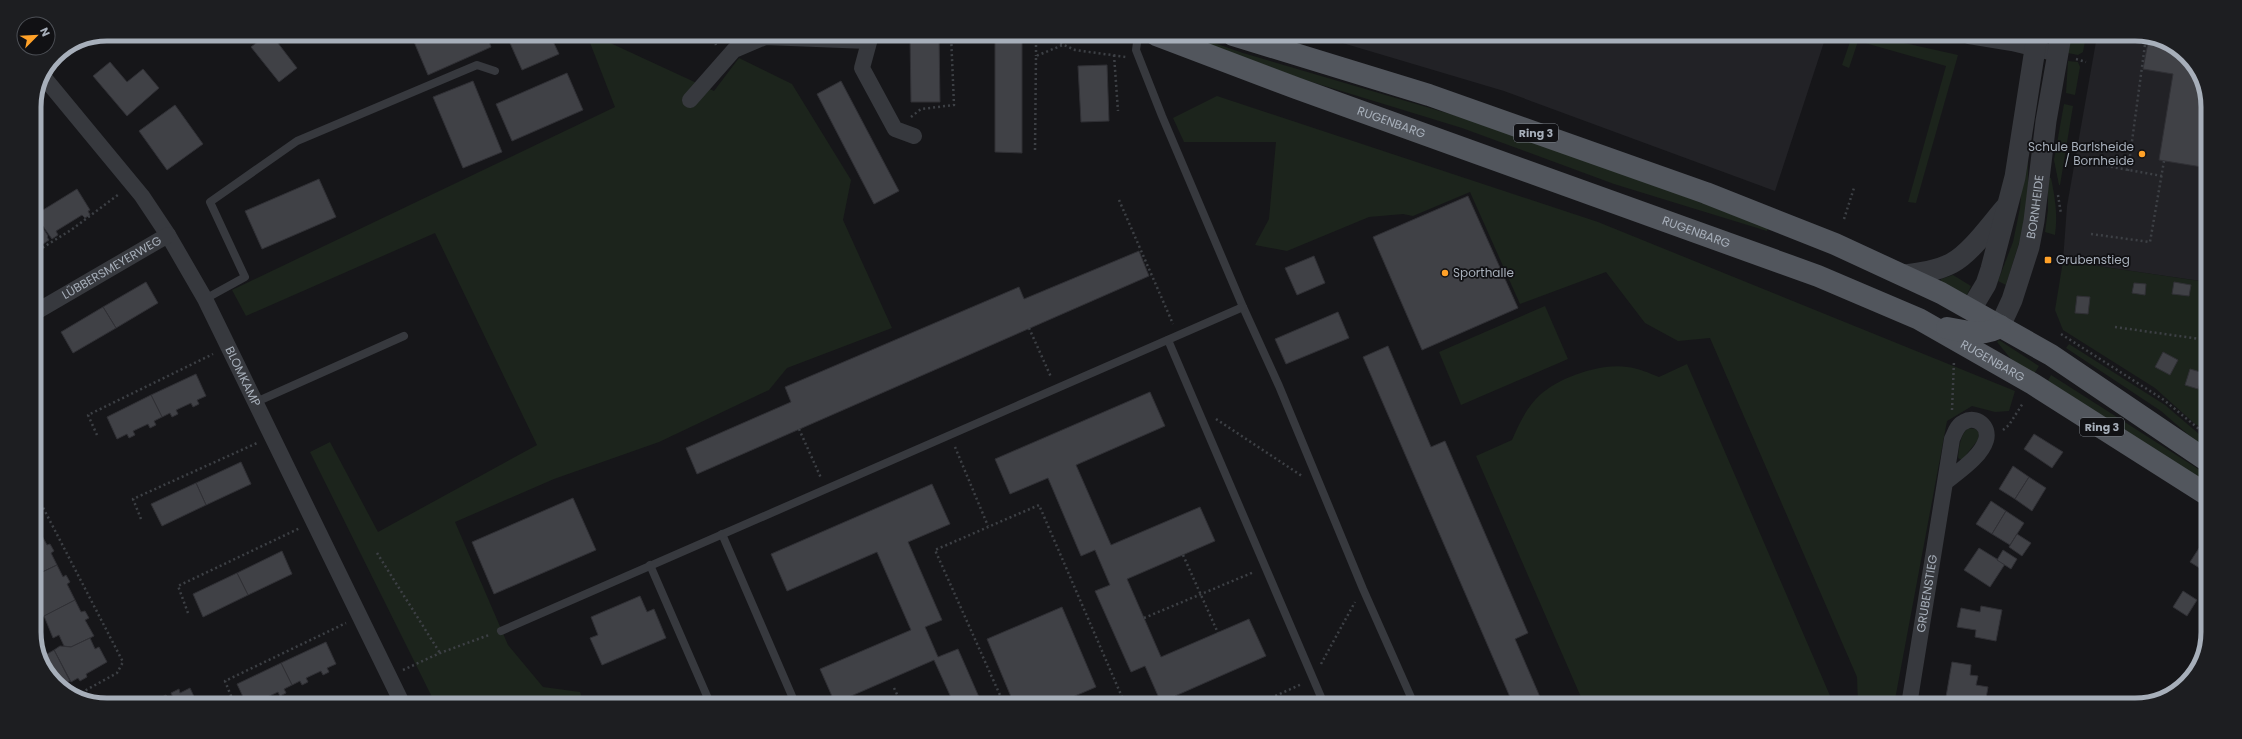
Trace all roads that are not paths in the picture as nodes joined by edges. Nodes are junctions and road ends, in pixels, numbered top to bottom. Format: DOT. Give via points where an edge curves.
graph roads {
  1 [pos="755,41"];
  2 [pos="869,41"];
  3 [pos="1137,41"];
  4 [pos="1172,41"];
  5 [pos="1253,41"];
  6 [pos="2025,41"];
  7 [pos="2036,42"];
  8 [pos="2060,45"];
  9 [pos="495,71"];
  10 [pos="47,81"];
  11 [pos="690,100"];
  12 [pos="914,136"];
  13 [pos="2007,205"];
  14 [pos="168,235"];
  15 [pos="1903,275"];
  16 [pos="205,299"];
  17 [pos="1243,307"];
  18 [pos="41,309"];
  19 [pos="1971,309"];
  20 [pos="1919,319"];
  21 [pos="2000,326"];
  22 [pos="1977,333"];
  23 [pos="404,336"];
  24 [pos="1168,340"];
  25 [pos="1997,362"];
  26 [pos="256,402"];
  27 [pos="2201,457"];
  28 [pos="1946,482"];
  29 [pos="2201,491"];
  30 [pos="722,534"];
  31 [pos="650,565"];
  32 [pos="501,631"];
  33 [pos="400,698"];
  34 [pos="708,698"];
  35 [pos="793,698"];
  36 [pos="1321,698"];
  37 [pos="1411,698"];
  38 [pos="1910,698"];
  1 -- 11 [label="street" via="734,50"];
  2 -- 12 [label="street" via="862,68 895,129"];
  3 -- 17 [label="lane" via="1136,50 1162,116"];
  4 -- 20 [label="main road, RUGENBARG / Ring 3" via="1818,276"];
  5 -- 15 [label="main road, Ring 3" via="1429,95 1698,190 1835,244"];
  6 -- 7 [label="street"];
  7 -- 8 [label="street"];
  7 -- 13 [label="street, BORNHEIDE" via="2015,178"];
  8 -- 21 [label="street, BORNHEIDE" via="2046,121 2029,247 2012,300"];
  9 -- 16 [label="lane" via="477,65 297,141 210,202 244,277"];
  10 -- 14 [label="street, BLOMKAMP" via="125,174"];
  13 -- 15 [label="street" via="1970,247 1952,263 1930,271"];
  13 -- 19 [label="street, BORNHEIDE" via="1992,269"];
  14 -- 16 [label="street, BLOMKAMP"];
  14 -- 18 [label="street, LÜBBERSMEYERWEG"];
  15 -- 19 [label="main road, Ring 3"];
  16 -- 26 [label="street, BLOMKAMP"];
  17 -- 24 [label="lane"];
  17 -- 37 [label="lane"];
  19 -- 21 [label="main road, Ring 3"];
  19 -- 22 [label="main road" via="1972,322"];
  20 -- 22 [label="main road"];
  20 -- 25 [label="main road, RUGENBARG / Ring 3"];
  21 -- 22 [label="main road" via="1991,331"];
  21 -- 27 [label="main road, Ring 3" via="2051,355"];
  22 -- 25 [label="main road"];
  23 -- 26 [label="lane"];
  24 -- 30 [label="lane"];
  24 -- 36 [label="lane"];
  25 -- 29 [label="main road, RUGENBARG / Ring 3"];
  26 -- 33 [label="street, BLOMKAMP"];
  28 -- 28 [label="street, GRUBENSTIEG" via="1952,439 1957,428 1963,422 1978,420 1984,426 1986,441 1978,453"];
  28 -- 38 [label="street, GRUBENSTIEG"];
  30 -- 31 [label="lane"];
  30 -- 35 [label="lane"];
  31 -- 32 [label="lane"];
  31 -- 34 [label="lane"];
}
